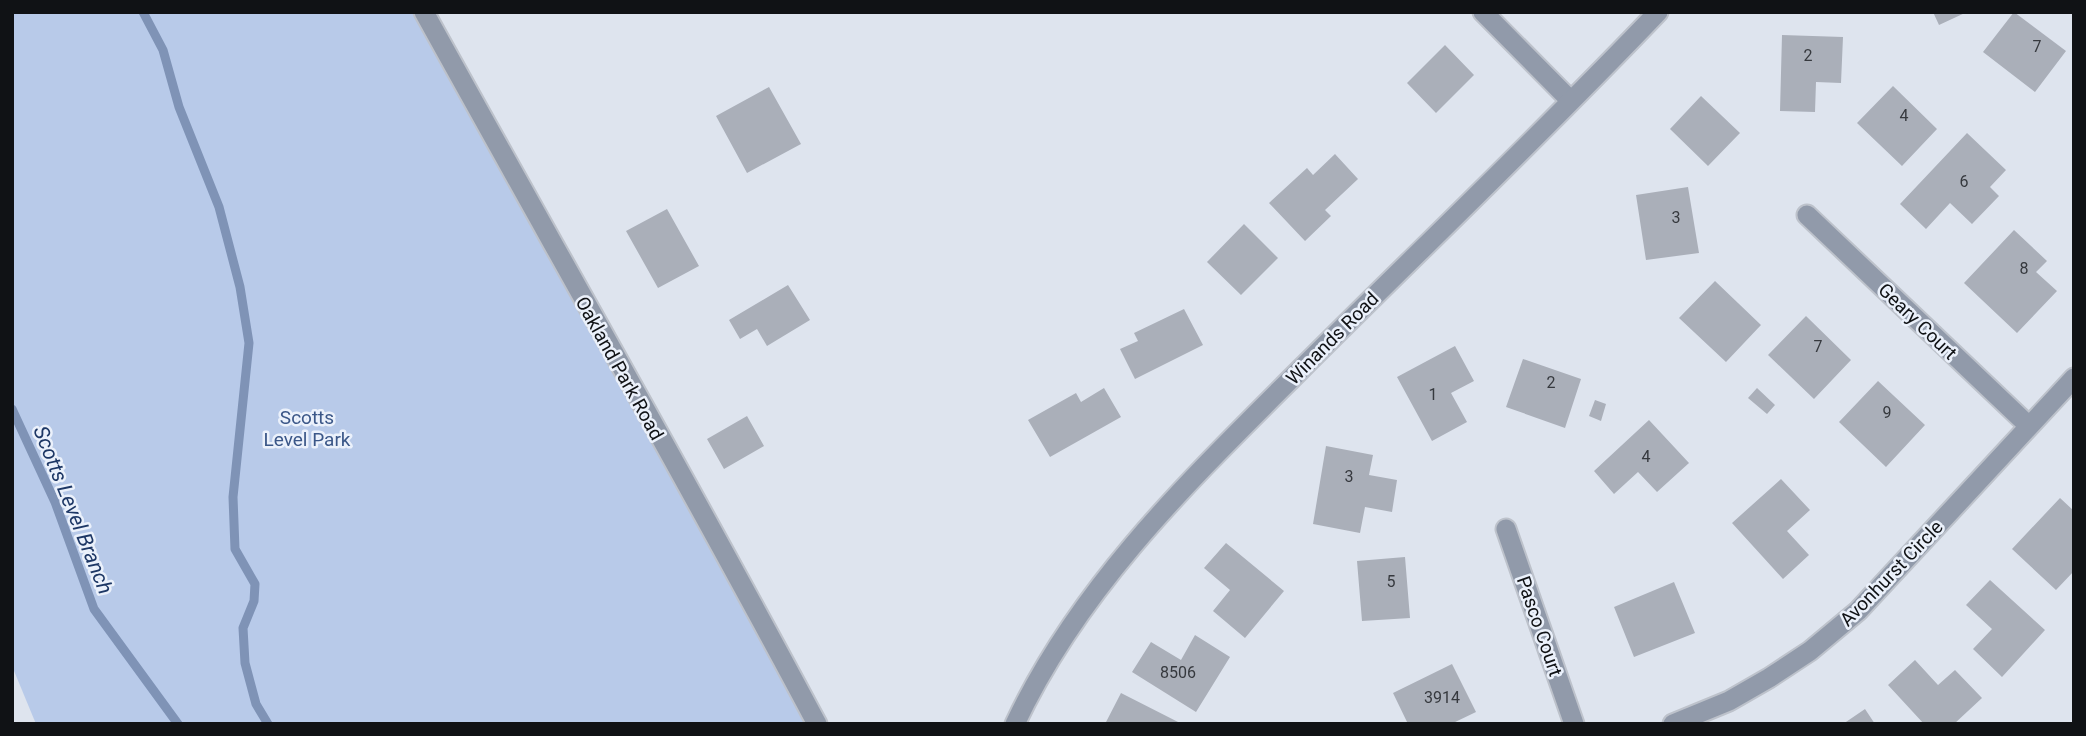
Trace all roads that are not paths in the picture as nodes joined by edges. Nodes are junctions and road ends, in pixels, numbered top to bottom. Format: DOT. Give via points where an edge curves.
graph roads {
  1 [pos="424,12"];
  2 [pos="1483,12"];
  3 [pos="1658,12"];
  4 [pos="1570,100"];
  5 [pos="1807,215"];
  6 [pos="2074,378"];
  7 [pos="2029,426"];
  8 [pos="1506,529"];
  9 [pos="817,724"];
  10 [pos="1015,724"];
  11 [pos="1574,724"];
  12 [pos="1673,724"];
  1 -- 9 [label="street, Oakland Park Road"];
  2 -- 4 [label="street"];
  3 -- 4 [label="street, Winands Road"];
  4 -- 10 [label="street, Winands Road" via="1226,444 1141,536 1074,620"];
  5 -- 7 [label="street, Geary Court"];
  6 -- 7 [label="street, Avonhurst Circle"];
  7 -- 12 [label="street, Avonhurst Circle" via="1849,619 1769,678"];
  8 -- 11 [label="street, Pasco Court"];
}
